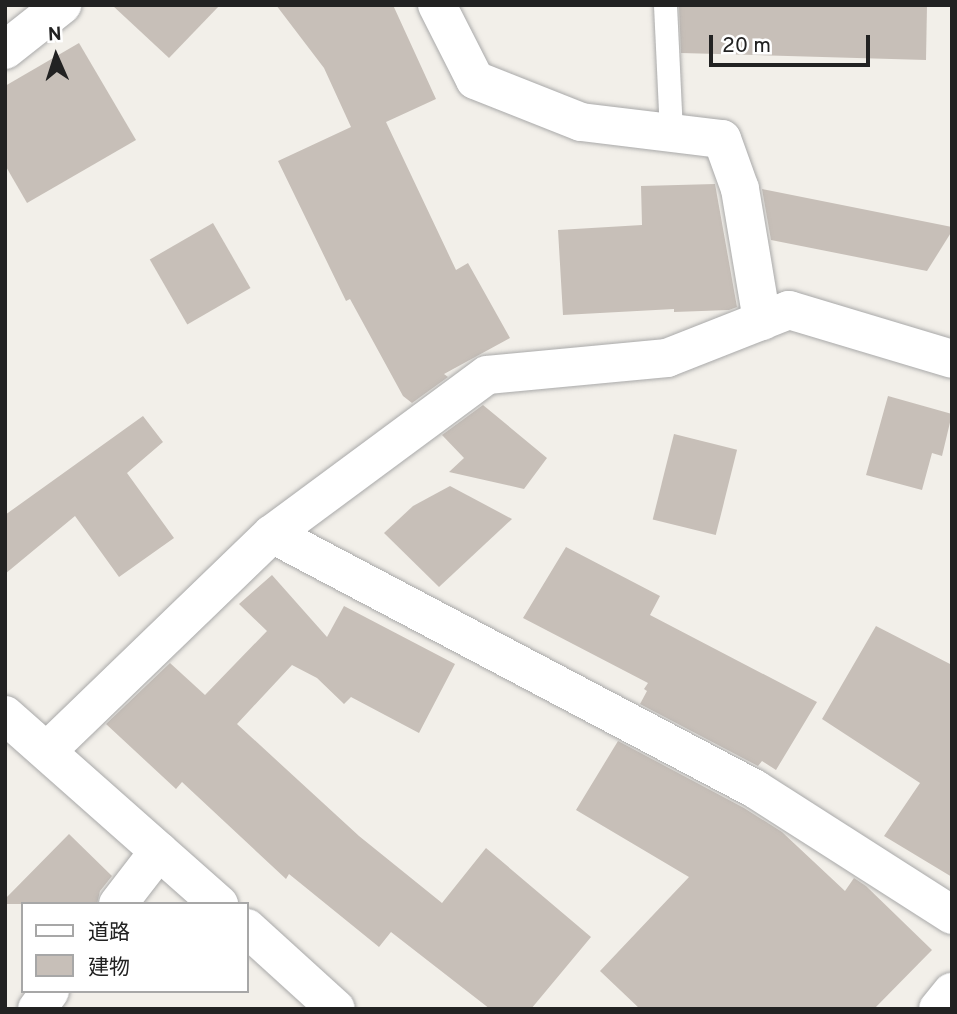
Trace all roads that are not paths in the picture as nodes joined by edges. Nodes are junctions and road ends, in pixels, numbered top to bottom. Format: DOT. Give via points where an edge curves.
graph roads {
  1 [pos="62,5"];
  2 [pos="437,5"];
  3 [pos="665,5"];
  4 [pos="5,50"];
  5 [pos="671,133"];
  6 [pos="762,321"];
  7 [pos="952,359"];
  8 [pos="272,534"];
  9 [pos="5,715"];
  10 [pos="48,750"];
  11 [pos="159,851"];
  12 [pos="120,902"];
  13 [pos="217,902"];
  14 [pos="952,915"];
  15 [pos="248,929"];
  16 [pos="952,992"];
  17 [pos="49,993"];
  18 [pos="37,1009"];
  19 [pos="336,1009"];
  20 [pos="938,1009"];
  1 -- 4 [label="street"];
  2 -- 5 [label="street" via="475,80 582,122"];
  3 -- 5 [label="lane"];
  5 -- 6 [label="street" via="722,139 740,189"];
  6 -- 7 [label="street" via="789,310"];
  6 -- 8 [label="street" via="667,358 486,375"];
  8 -- 10 [label="street"];
  8 -- 14 [label="street" via="755,789"];
  9 -- 10 [label="street"];
  10 -- 11 [label="street"];
  11 -- 12 [label="street"];
  11 -- 13 [label="street"];
  15 -- 19 [label="street"];
  16 -- 20 [label="street"];
  17 -- 18 [label="street"];
}
